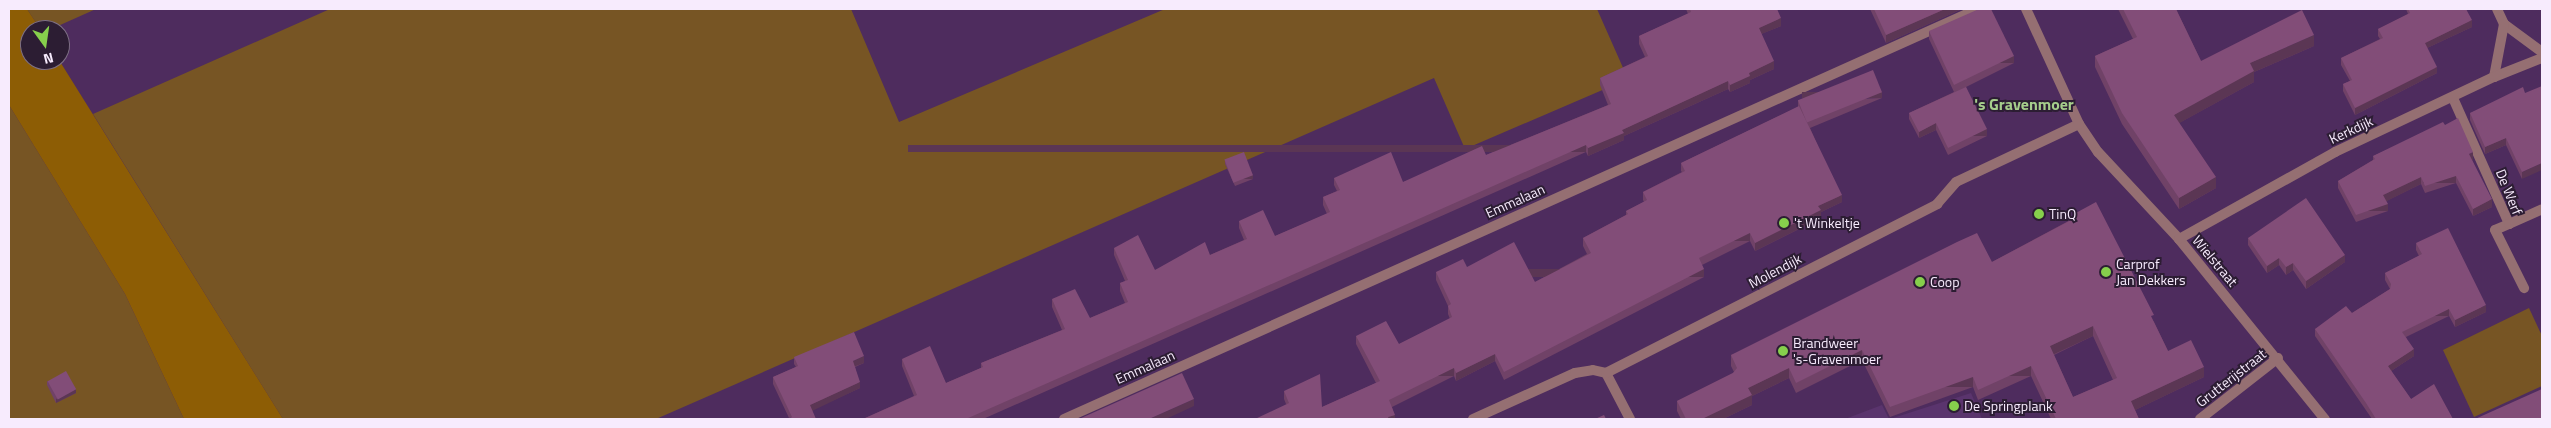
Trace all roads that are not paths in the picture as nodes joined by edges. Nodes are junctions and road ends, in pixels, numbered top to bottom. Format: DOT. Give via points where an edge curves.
graph roads {
  1 [pos="1978,9"];
  2 [pos="2026,9"];
  3 [pos="2497,9"];
  4 [pos="2504,24"];
  5 [pos="2542,52"];
  6 [pos="2542,58"];
  7 [pos="2494,77"];
  8 [pos="2453,98"];
  9 [pos="2080,124"];
  10 [pos="2542,209"];
  11 [pos="2509,224"];
  12 [pos="2179,239"];
  13 [pos="2524,288"];
  14 [pos="2278,358"];
  15 [pos="1606,373"];
  16 [pos="1064,419"];
  17 [pos="1473,419"];
  18 [pos="1630,419"];
  19 [pos="2200,419"];
  20 [pos="2325,419"];
  1 -- 16 [label="street, Emmalaan"];
  2 -- 9 [label="street, Wielstraat"];
  3 -- 4 [label="street"];
  4 -- 5 [label="street"];
  4 -- 7 [label="street"];
  6 -- 7 [label="street, Kerkdijk"];
  7 -- 8 [label="street, Kerkdijk"];
  8 -- 11 [label="street, De Werf"];
  8 -- 12 [label="street, Kerkdijk" via="2335,152"];
  9 -- 12 [label="street, Wielstraat" via="2098,152"];
  9 -- 15 [label="street, Molendijk" via="1956,182 1937,204"];
  10 -- 11 [label="street"];
  11 -- 13 [label="street, De Werf" via="2495,230"];
  12 -- 14 [label="street, Wielstraat"];
  14 -- 19 [label="street, Grutterijstraat"];
  14 -- 20 [label="street, Wielstraat"];
  15 -- 17 [label="street, Molendijk" via="1593,370 1574,373"];
  15 -- 18 [label="street"];
}
